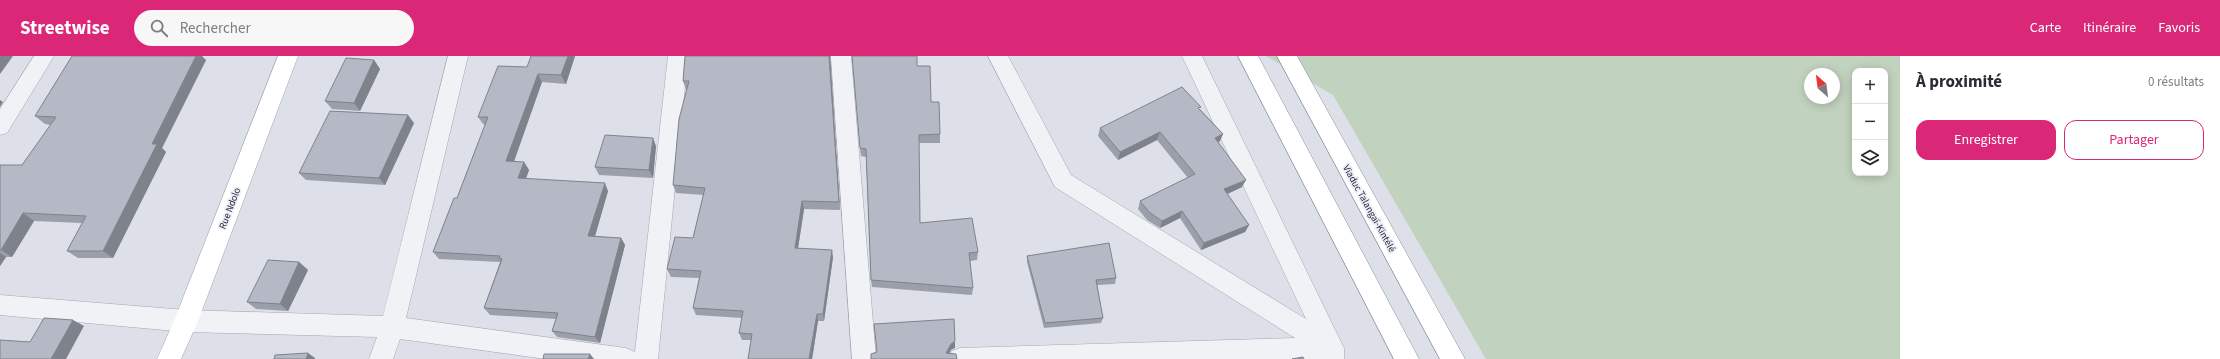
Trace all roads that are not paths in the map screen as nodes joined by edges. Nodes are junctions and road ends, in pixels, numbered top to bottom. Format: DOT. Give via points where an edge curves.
graph roads {
  1 [pos="44,56"];
  2 [pos="288,56"];
  3 [pos="458,56"];
  4 [pos="678,56"];
  5 [pos="841,56"];
  6 [pos="998,56"];
  7 [pos="1192,56"];
  8 [pos="1248,56"];
  9 [pos="1287,56"];
  10 [pos="0,127"];
  11 [pos="0,305"];
  12 [pos="186,321"];
  13 [pos="392,327"];
  14 [pos="1334,355"];
  15 [pos="1094,356"];
  16 [pos="169,359"];
  17 [pos="381,359"];
  18 [pos="626,359"];
  19 [pos="646,359"];
  20 [pos="864,359"];
  21 [pos="960,359"];
  22 [pos="1407,359"];
  23 [pos="1453,359"];
  1 -- 10 [label="street"];
  2 -- 12 [label="main road, Rue Ndolo"];
  3 -- 13 [label="street"];
  4 -- 19 [label="street"];
  5 -- 20 [label="street"];
  6 -- 14 [label="street" via="1063,182"];
  7 -- 14 [label="street"];
  8 -- 22 [label="main road"];
  9 -- 23 [label="main road, Viaduc Talangaï-Kintélé"];
  11 -- 12 [label="street"];
  12 -- 13 [label="street"];
  12 -- 16 [label="main road, Rue Ndolo"];
  13 -- 17 [label="street"];
  13 -- 18 [label="street"];
  14 -- 15 [label="street"];
  15 -- 21 [label="street"];
}
